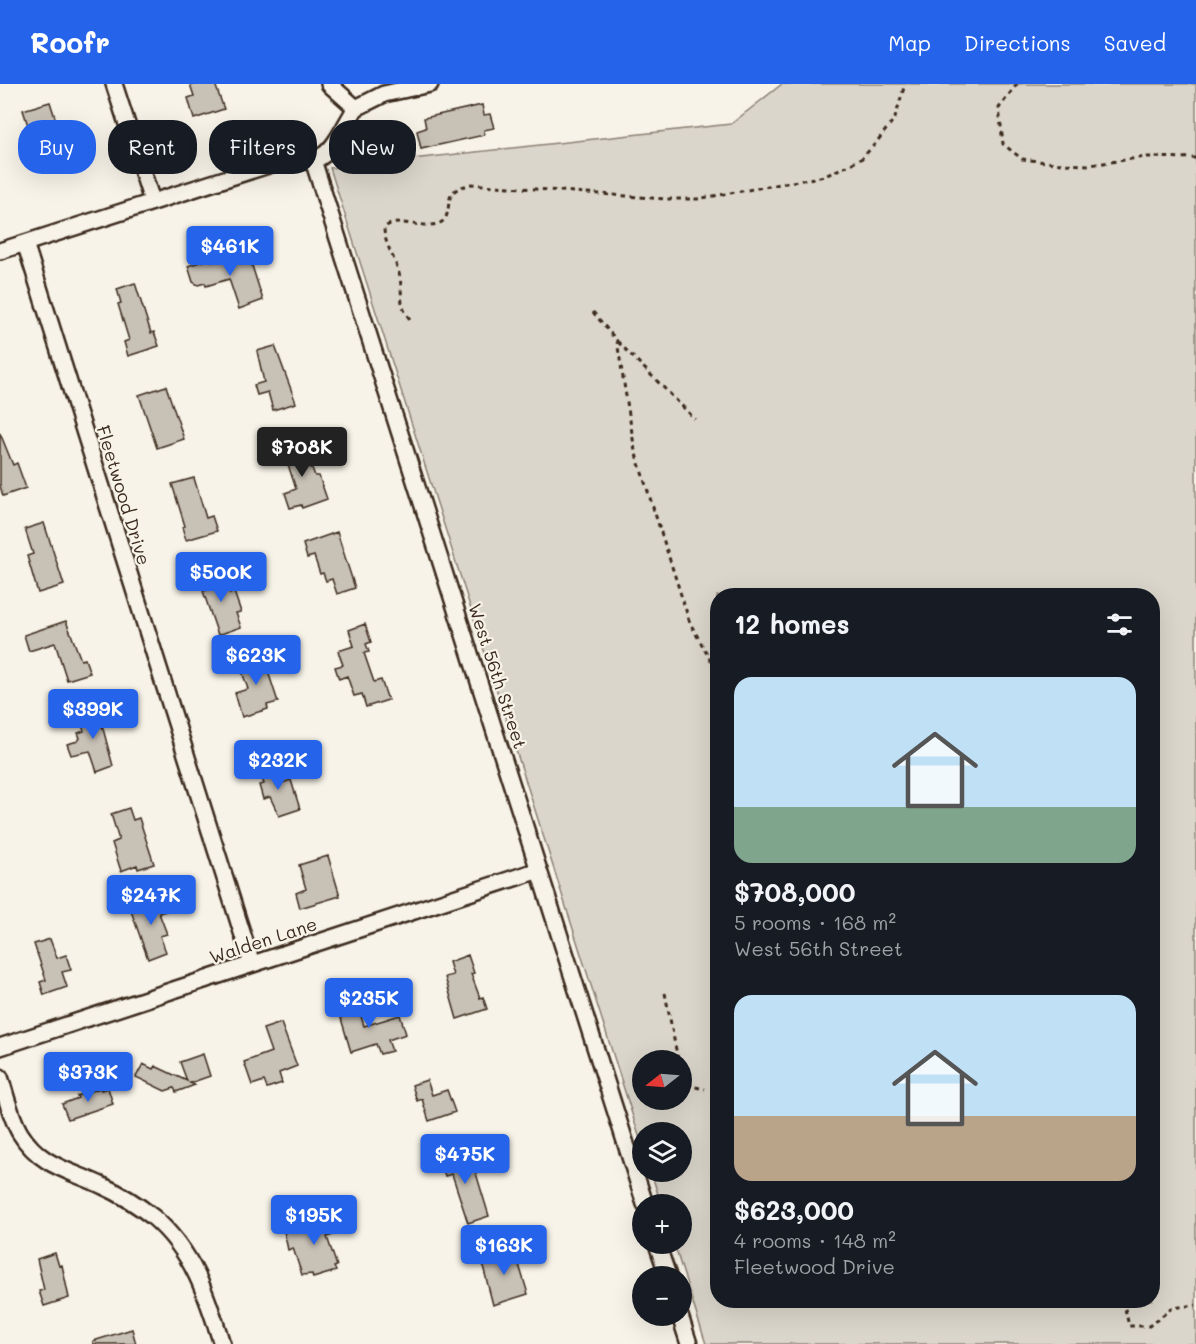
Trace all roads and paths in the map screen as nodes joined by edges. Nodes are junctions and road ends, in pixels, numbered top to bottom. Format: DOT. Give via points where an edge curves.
graph roads {
  1 [pos="114,84"];
  2 [pos="329,84"];
  3 [pos="430,84"];
  4 [pos="905,84"];
  5 [pos="1017,84"];
  6 [pos="356,108"];
  7 [pos="317,158"];
  8 [pos="1196,158"];
  9 [pos="317,173"];
  10 [pos="239,174"];
  11 [pos="152,201"];
  12 [pos="25,243"];
  13 [pos="0,251"];
  14 [pos="592,312"];
  15 [pos="410,319"];
  16 [pos="617,341"];
  17 [pos="695,419"];
  18 [pos="710,659"];
  19 [pos="539,870"];
  20 [pos="252,964"];
  21 [pos="664,993"];
  22 [pos="0,1047"];
  23 [pos="676,1050"];
  24 [pos="0,1077"];
  25 [pos="692,1086"];
  26 [pos="705,1089"];
  27 [pos="642,1194"];
  28 [pos="1196,1305"];
  29 [pos="1126,1308"];
  30 [pos="683,1326"];
  31 [pos="222,1344"];
  32 [pos="689,1344"];
  1 -- 11 [label="street"];
  2 -- 6 [label="street"];
  3 -- 6 [label="street" via="384,94"];
  4 -- 15 [label="path" via="895,118 875,144 861,159 825,176 697,199 470,184 455,190 444,221 393,223 384,228 400,278 402,310"];
  5 -- 8 [label="path" via="999,108 1003,144 1022,159 1090,165 1145,157"];
  6 -- 7 [label="street" via="333,146"];
  9 -- 19 [label="street, West 56th Street"];
  10 -- 11 [label="street"];
  11 -- 12 [label="street"];
  12 -- 13 [label="street"];
  12 -- 20 [label="street, Fleetwood Drive"];
  14 -- 16 [label="path"];
  16 -- 17 [label="path"];
  16 -- 18 [label="path" via="639,462 690,622"];
  19 -- 20 [label="street, Walden Lane"];
  19 -- 27 [label="street, West 56th Street"];
  20 -- 22 [label="street, Walden Lane"];
  21 -- 23 [label="path"];
  24 -- 31 [label="street" via="19,1132 42,1158 130,1200 179,1244 206,1291"];
  25 -- 26 [label="path"];
  28 -- 29 [label="path" via="1172,1308 1149,1326 1129,1326"];
  30 -- 32 [label="street"];
}
